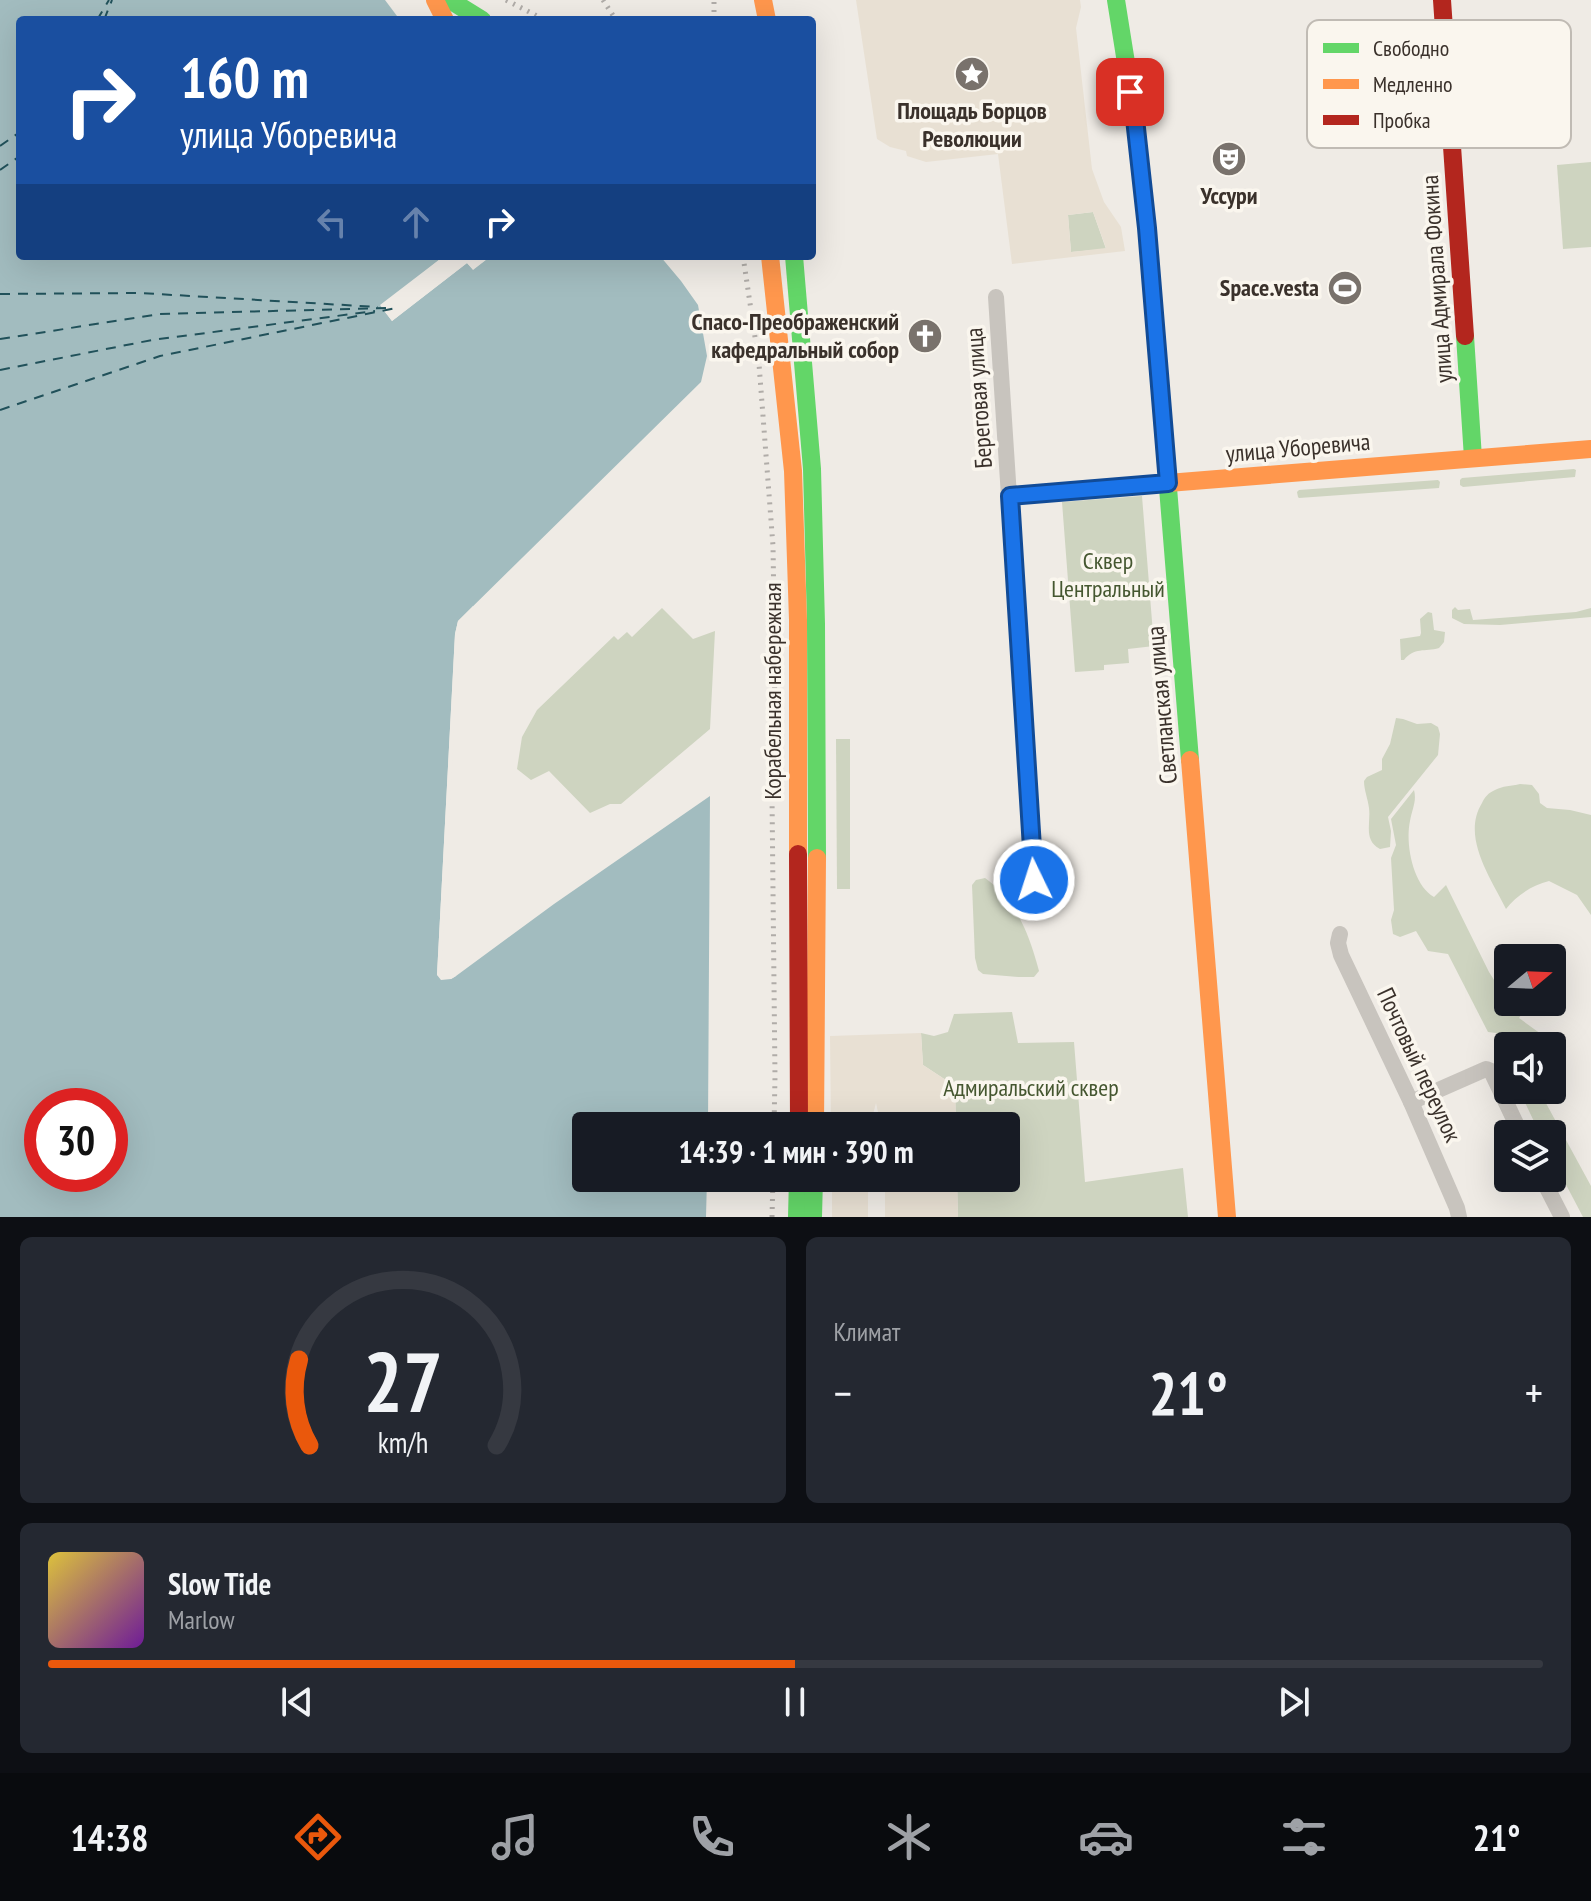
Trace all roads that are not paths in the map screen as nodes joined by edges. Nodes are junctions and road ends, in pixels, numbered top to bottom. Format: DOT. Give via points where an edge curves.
graph roads {
  1 [pos="450,0"];
  2 [pos="1116,0"];
  3 [pos="1442,0"];
  4 [pos="476,16"];
  5 [pos="1443,20"];
  6 [pos="1452,148"];
  7 [pos="770,260"];
  8 [pos="794,260"];
  9 [pos="996,297"];
  10 [pos="1591,449"];
  11 [pos="1473,458"];
  12 [pos="1168,483"];
  13 [pos="1010,496"];
  14 [pos="1034,880"];
  15 [pos="1340,934"];
  16 [pos="1411,1102"];
  17 [pos="799,1112"];
  18 [pos="815,1112"];
  19 [pos="1514,1120"];
  20 [pos="798,1192"];
  21 [pos="814,1192"];
  22 [pos="1549,1192"];
  23 [pos="797,1217"];
  24 [pos="813,1217"];
  25 [pos="1227,1217"];
  26 [pos="1459,1217"];
  27 [pos="1562,1217"];
  1 -- 4 [label="main road"];
  2 -- 12 [label="main road, Светланская улица" via="1147,228"];
  3 -- 5 [label="main road, улица Адмирала Фокина"];
  6 -- 11 [label="main road, улица Адмирала Фокина"];
  7 -- 17 [label="main road, Корабельная набережная" via="793,471"];
  8 -- 18 [label="main road, Корабельная набережная" via="812,469 816,624"];
  9 -- 13 [label="street, Береговая улица"];
  10 -- 11 [label="main road, улица Уборевича"];
  11 -- 12 [label="main road, улица Уборевича"];
  12 -- 13 [label="street, улица Уборевича"];
  12 -- 25 [label="main road, Светланская улица"];
  13 -- 14 [label="street, Береговая улица"];
  15 -- 16 [label="street, Почтовый переулок" via="1341,955"];
  16 -- 19 [label="street" via="1486,1069"];
  16 -- 26 [label="street, Почтовый переулок"];
  20 -- 23 [label="main road"];
  21 -- 24 [label="main road"];
  22 -- 27 [label="street"];
}
